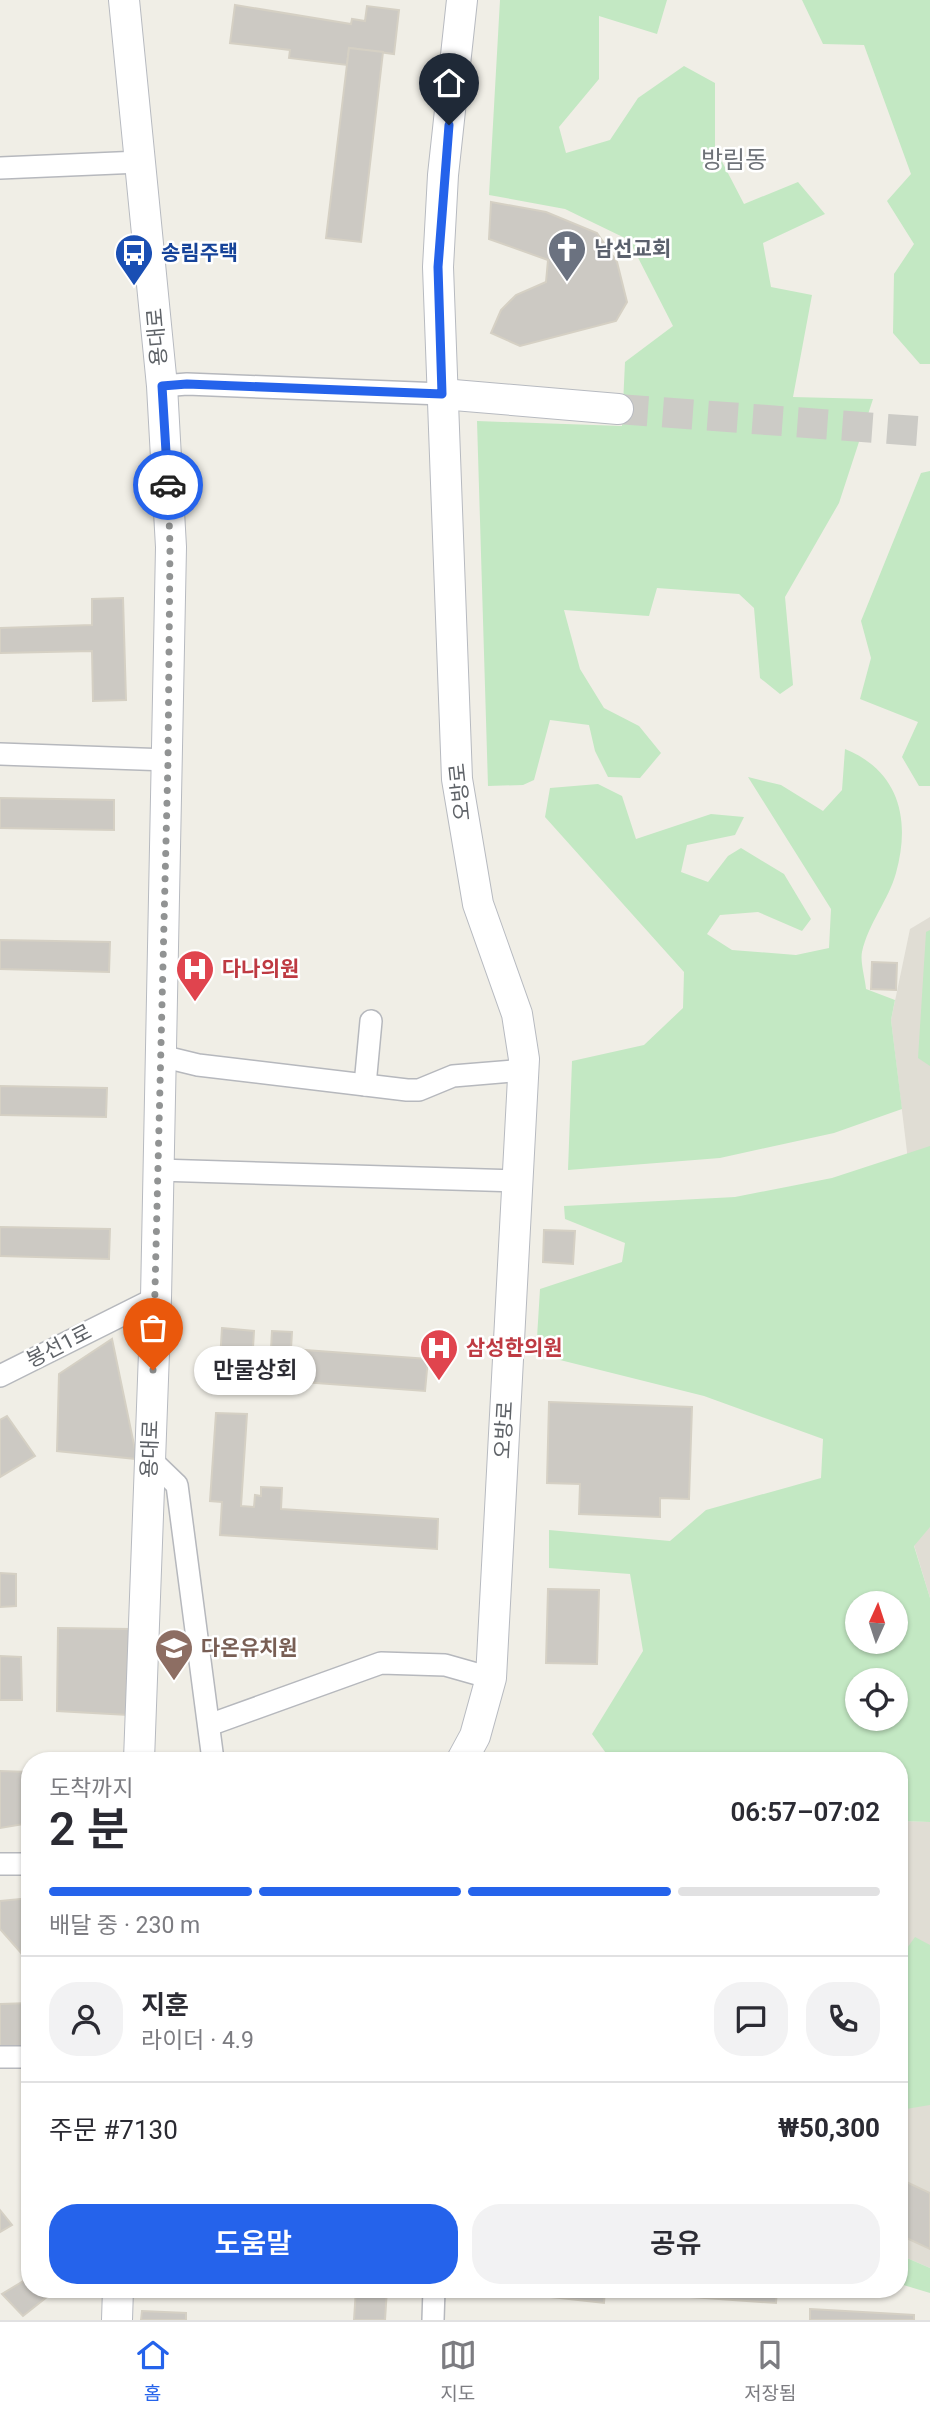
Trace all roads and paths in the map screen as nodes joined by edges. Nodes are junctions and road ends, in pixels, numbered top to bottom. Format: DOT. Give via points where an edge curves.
graph roads {
  1 [pos="124,0"];
  2 [pos="462,0"];
  3 [pos="140,162"];
  4 [pos="0,168"];
  5 [pos="162,386"];
  6 [pos="442,394"];
  7 [pos="618,409"];
  8 [pos="0,754"];
  9 [pos="168,760"];
  10 [pos="371,1021"];
  11 [pos="161,1056"];
  12 [pos="524,1069"];
  13 [pos="365,1085"];
  14 [pos="158,1170"];
  15 [pos="519,1181"];
  16 [pos="156,1298"];
  17 [pos="0,1376"];
  18 [pos="150,1459"];
  19 [pos="491,1678"];
  20 [pos="209,1725"];
  21 [pos="139,1752"];
  22 [pos="213,1752"];
  23 [pos="466,1752"];
  24 [pos="0,1864"];
  25 [pos="21,1864"];
  26 [pos="0,2057"];
  27 [pos="21,2057"];
  28 [pos="118,2298"];
  29 [pos="434,2298"];
  30 [pos="117,2320"];
  31 [pos="433,2320"];
  1 -- 3 [label="street, 용대로"];
  2 -- 6 [label="street, 오방로" via="440,223"];
  3 -- 4 [label="street"];
  3 -- 5 [label="street, 용대로"];
  5 -- 6 [label="street"];
  5 -- 9 [label="street, 용대로" via="170,547"];
  6 -- 7 [label="street"];
  6 -- 12 [label="street, 오방로" via="457,779 478,904 517,1014"];
  8 -- 9 [label="street"];
  9 -- 11 [label="street, 용대로"];
  10 -- 13 [label="street"];
  11 -- 13 [label="street" via="198,1065"];
  11 -- 14 [label="street, 용대로"];
  12 -- 13 [label="street" via="453,1076 419,1090"];
  12 -- 15 [label="street, 오방로"];
  14 -- 15 [label="street"];
  14 -- 16 [label="street, 용대로"];
  15 -- 19 [label="street, 오방로"];
  16 -- 17 [label="street, 봉선1로"];
  16 -- 18 [label="street, 용대로"];
  18 -- 20 [label="street" via="177,1485"];
  18 -- 21 [label="street, 용대로"];
  19 -- 20 [label="street" via="444,1665 381,1663"];
  19 -- 23 [label="street, 오방로"];
  20 -- 22 [label="street"];
  24 -- 25 [label="street"];
  26 -- 27 [label="street"];
  28 -- 30 [label="street"];
  29 -- 31 [label="street"];
}
